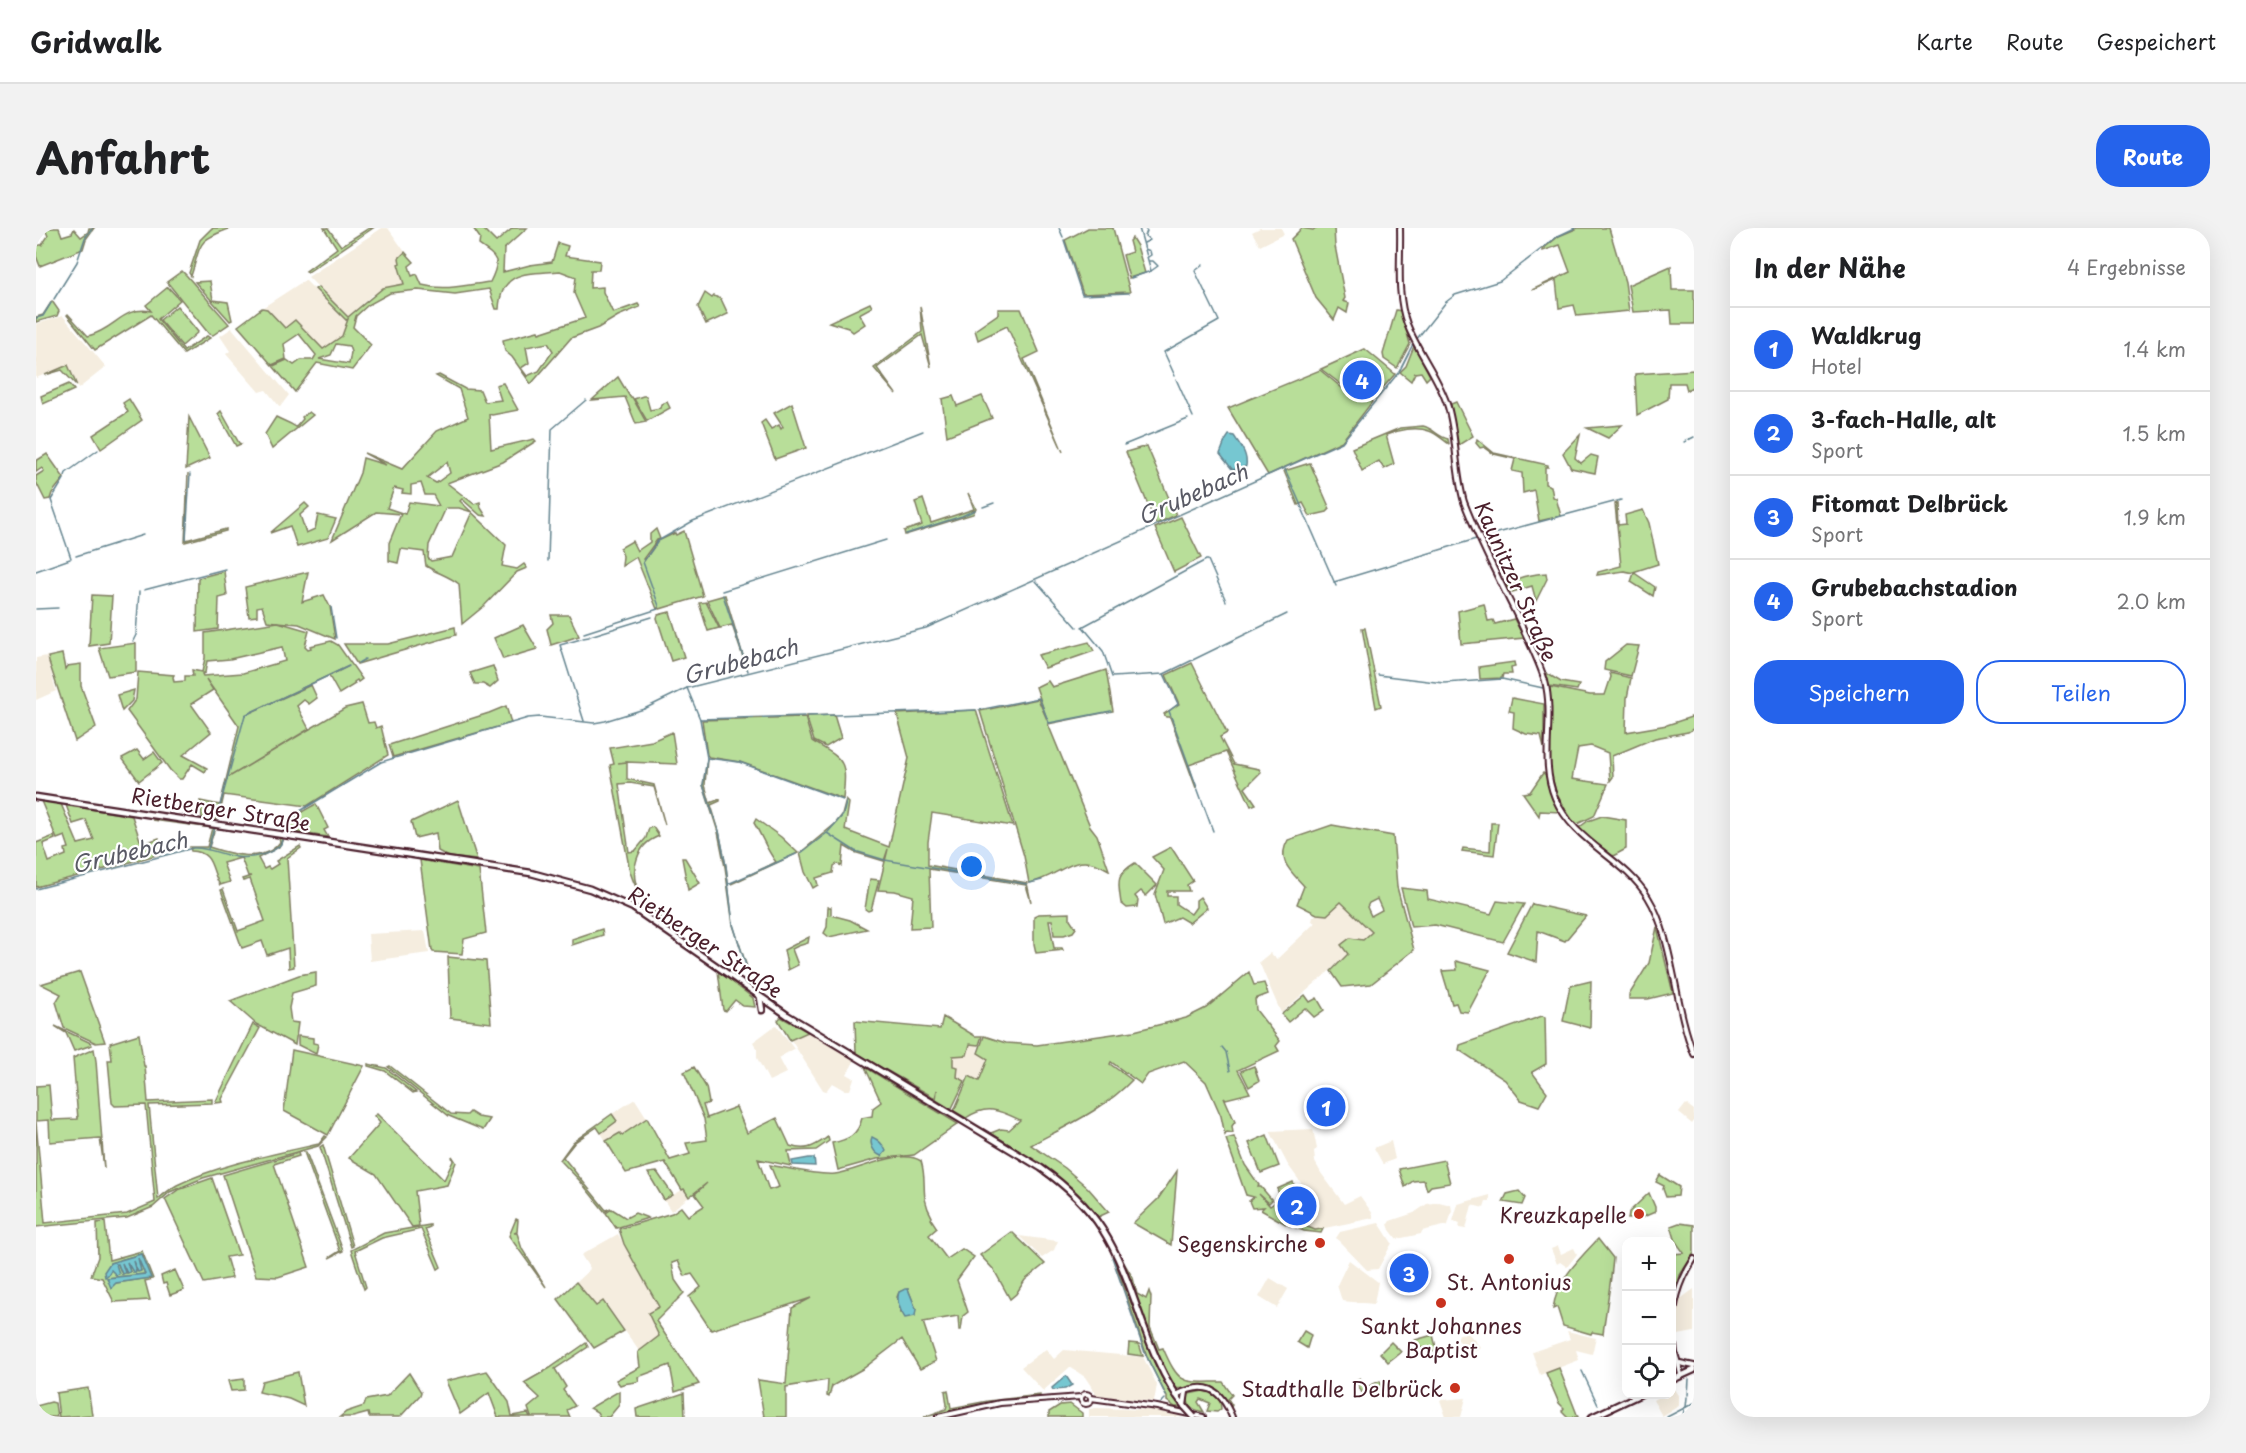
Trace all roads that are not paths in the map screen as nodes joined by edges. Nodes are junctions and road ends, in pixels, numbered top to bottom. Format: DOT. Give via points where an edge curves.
graph roads {
  1 [pos="1400,228"];
  2 [pos="36,797"];
  3 [pos="760,997"];
  4 [pos="762,1010"];
  5 [pos="1694,1054"];
  6 [pos="1694,1259"];
  7 [pos="1679,1362"];
  8 [pos="1694,1368"];
  9 [pos="1678,1377"];
  10 [pos="1188,1391"];
  11 [pos="1177,1397"];
  12 [pos="1081,1399"];
  13 [pos="1091,1399"];
  14 [pos="1632,1399"];
  15 [pos="1185,1407"];
  16 [pos="938,1417"];
  17 [pos="1194,1417"];
  18 [pos="1203,1417"];
  19 [pos="1230,1417"];
  20 [pos="1592,1417"];
  1 -- 5 [label="main road, Kaunitzer Straße" via="1402,301 1407,325 1446,399 1458,479 1469,514 1542,672 1548,708 1546,760 1554,797 1574,828 1629,873 1650,900 1663,933"];
  2 -- 3 [label="main road, Rietberger Straße" via="531,873 590,889 642,914"];
  3 -- 4 [label="main road"];
  3 -- 11 [label="main road, Rietberger Straße" via="1041,1168 1079,1199 1107,1237 1154,1355"];
  6 -- 7 [label="main road" via="1680,1283 1674,1304 1673,1332"];
  7 -- 8 [label="main road"];
  7 -- 9 [label="main road"];
  7 -- 9 [label="main road"];
  8 -- 9 [label="main road"];
  10 -- 11 [label="main road"];
  10 -- 15 [label="main road"];
  10 -- 19 [label="main road" via="1214,1391 1224,1398"];
  11 -- 15 [label="main road, Rietberger Straße"];
  12 -- 13 [label="main road" via="1086,1394"];
  12 -- 13 [label="main road" via="1086,1404"];
  12 -- 16 [label="main road" via="1000,1403"];
  13 -- 18 [label="main road"];
  14 -- 20 [label="main road"];
  15 -- 17 [label="main road, Rietberger Straße, bridge"];
}
